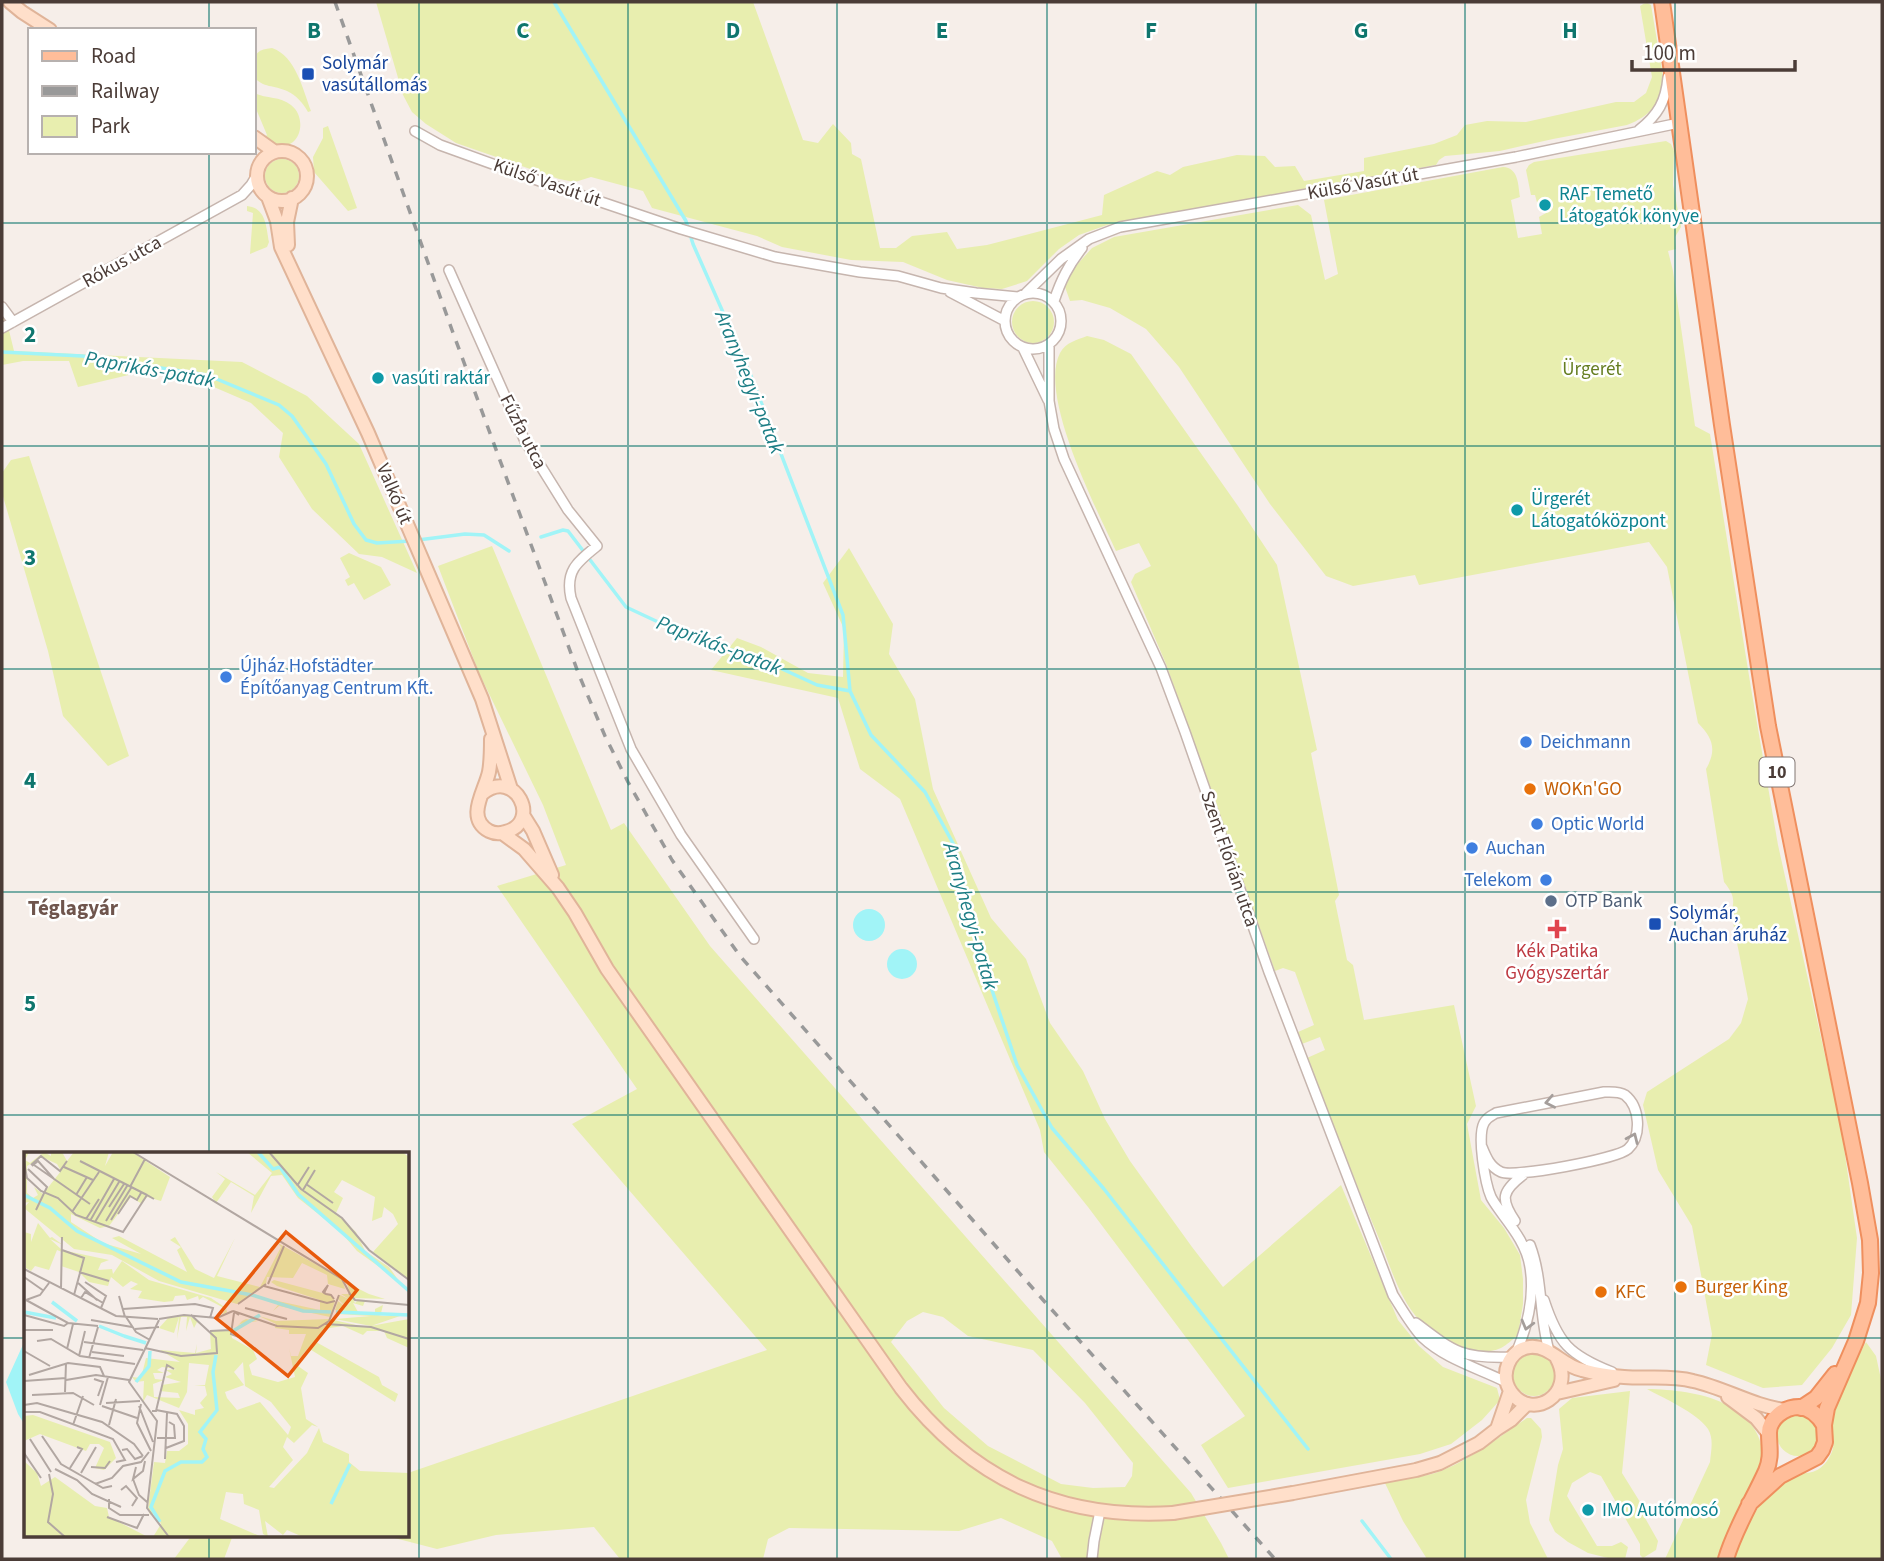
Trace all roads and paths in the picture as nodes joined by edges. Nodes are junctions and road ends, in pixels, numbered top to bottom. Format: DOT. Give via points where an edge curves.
graph roads {
  1 [pos="10,2"];
  2 [pos="1662,2"];
  3 [pos="47,28"];
  4 [pos="1669,50"];
  5 [pos="1679,123"];
  6 [pos="415,131"];
  7 [pos="1638,131"];
  8 [pos="256,138"];
  9 [pos="275,152"];
  10 [pos="253,154"];
  11 [pos="258,171"];
  12 [pos="242,195"];
  13 [pos="267,196"];
  14 [pos="292,198"];
  15 [pos="1089,239"];
  16 [pos="290,266"];
  17 [pos="449,270"];
  18 [pos="942,288"];
  19 [pos="1022,295"];
  20 [pos="1054,301"];
  21 [pos="2,307"];
  22 [pos="1005,321"];
  23 [pos="13,322"];
  24 [pos="2,328"];
  25 [pos="1049,345"];
  26 [pos="1023,348"];
  27 [pos="1049,401"];
  28 [pos="491,724"];
  29 [pos="512,789"];
  30 [pos="482,794"];
  31 [pos="523,815"];
  32 [pos="502,833"];
  33 [pos="558,888"];
  34 [pos="754,939"];
  35 [pos="1482,1147"];
  36 [pos="1524,1174"];
  37 [pos="1540,1288"];
  38 [pos="1409,1318"];
  39 [pos="1850,1353"];
  40 [pos="1515,1354"];
  41 [pos="1553,1355"];
  42 [pos="1624,1377"];
  43 [pos="1508,1387"];
  44 [pos="1713,1387"];
  45 [pos="1557,1393"];
  46 [pos="1527,1404"];
  47 [pos="1801,1408"];
  48 [pos="1785,1410"];
  49 [pos="1824,1425"];
  50 [pos="1497,1429"];
  51 [pos="1770,1440"];
  52 [pos="1802,1464"];
  53 [pos="1749,1504"];
  54 [pos="1100,1511"];
  55 [pos="1092,1559"];
  56 [pos="1726,1559"];
  1 -- 3 [label="street"];
  2 -- 4 [label="main road, 10"];
  4 -- 5 [label="main road, 10"];
  4 -- 7 [label="street" via="1664,102"];
  5 -- 7 [label="street, Külső Vasút út"];
  5 -- 39 [label="main road, 10" via="1768,726 1870,1240 1868,1303"];
  6 -- 18 [label="street, Külső Vasút út" via="440,145 681,229 775,257 898,276"];
  7 -- 15 [label="street, Külső Vasút út" via="1120,227"];
  8 -- 9 [label="street"];
  9 -- 11 [label="street" via="264,158"];
  9 -- 14 [label="street" via="295,155 303,164 305,185"];
  10 -- 11 [label="street"];
  11 -- 12 [label="street, Rókus utca"];
  11 -- 13 [label="street" via="258,183"];
  12 -- 13 [label="street, Rókus utca"];
  12 -- 23 [label="street, Rókus utca"];
  13 -- 14 [label="street" via="281,201"];
  13 -- 16 [label="street"];
  14 -- 16 [label="street" via="286,233"];
  15 -- 19 [label="street, Külső Vasút út"];
  15 -- 20 [label="street" via="1061,279"];
  16 -- 28 [label="street, Valkó út" via="352,396"];
  17 -- 34 [label="street, Fűzfa utca" via="525,441 594,549 570,575 571,598 631,749 681,835"];
  18 -- 19 [label="street"];
  18 -- 22 [label="street"];
  19 -- 20 [label="street" via="1044,294"];
  19 -- 22 [label="street" via="1011,302"];
  20 -- 25 [label="street" via="1062,323"];
  21 -- 23 [label="street"];
  22 -- 26 [label="street" via="1011,338"];
  23 -- 24 [label="street, Rókus utca"];
  25 -- 26 [label="street"];
  25 -- 27 [label="street, Szent Flórián utca"];
  26 -- 27 [label="street, Szent Flórián utca"];
  27 -- 38 [label="street, Szent Flórián utca" via="1063,459 1161,668 1382,1270"];
  28 -- 29 [label="street, Valkó út"];
  28 -- 30 [label="street" via="491,758"];
  29 -- 30 [label="street" via="499,786"];
  29 -- 31 [label="street" via="522,800"];
  30 -- 32 [label="street" via="477,803 481,824"];
  31 -- 32 [label="street" via="516,827"];
  31 -- 33 [label="street"];
  32 -- 33 [label="street" via="524,849"];
  33 -- 54 [label="street" via="607,969 914,1405 967,1456 1012,1484"];
  35 -- 36 [label="street" via="1493,1168 1507,1175"];
  36 -- 35 [label="street, one-way" via="1607,1158 1630,1148 1638,1126 1631,1101 1621,1093 1604,1092 1496,1113 1483,1124"];
  35 -- 40 [label="street, one-way" via="1490,1195 1525,1248 1530,1265 1530,1316"];
  36 -- 37 [label="street" via="1511,1184 1504,1198 1530,1245"];
  37 -- 41 [label="street" via="1542,1319"];
  37 -- 42 [label="street" via="1556,1332 1571,1351"];
  38 -- 40 [label="street, Szent Flórián utca" via="1461,1353 1486,1358"];
  38 -- 43 [label="street, Szent Flórián utca" via="1435,1347"];
  39 -- 47 [label="main road, 10" via="1824,1389"];
  39 -- 49 [label="main road, 10"];
  40 -- 41 [label="street" via="1532,1347"];
  40 -- 43 [label="street" via="1505,1374"];
  41 -- 42 [label="street" via="1579,1370"];
  41 -- 45 [label="street" via="1563,1376"];
  42 -- 44 [label="street" via="1675,1378"];
  42 -- 45 [label="street"];
  43 -- 46 [label="street"];
  43 -- 50 [label="street"];
  44 -- 48 [label="street"];
  44 -- 51 [label="street" via="1755,1418"];
  45 -- 46 [label="street" via="1545,1402"];
  46 -- 50 [label="street"];
  47 -- 48 [label="main road"];
  47 -- 49 [label="main road" via="1815,1413"];
  48 -- 51 [label="main road, 10" via="1772,1422"];
  49 -- 52 [label="main road, 10" via="1822,1450"];
  50 -- 54 [label="street, bridge" via="1456,1457 1416,1470 1173,1513"];
  51 -- 52 [label="main road" via="1776,1455"];
  51 -- 53 [label="main road, 10" via="1767,1469"];
  52 -- 53 [label="main road, 10" via="1780,1476"];
  53 -- 56 [label="main road, 10"];
  54 -- 55 [label="street"];
}
